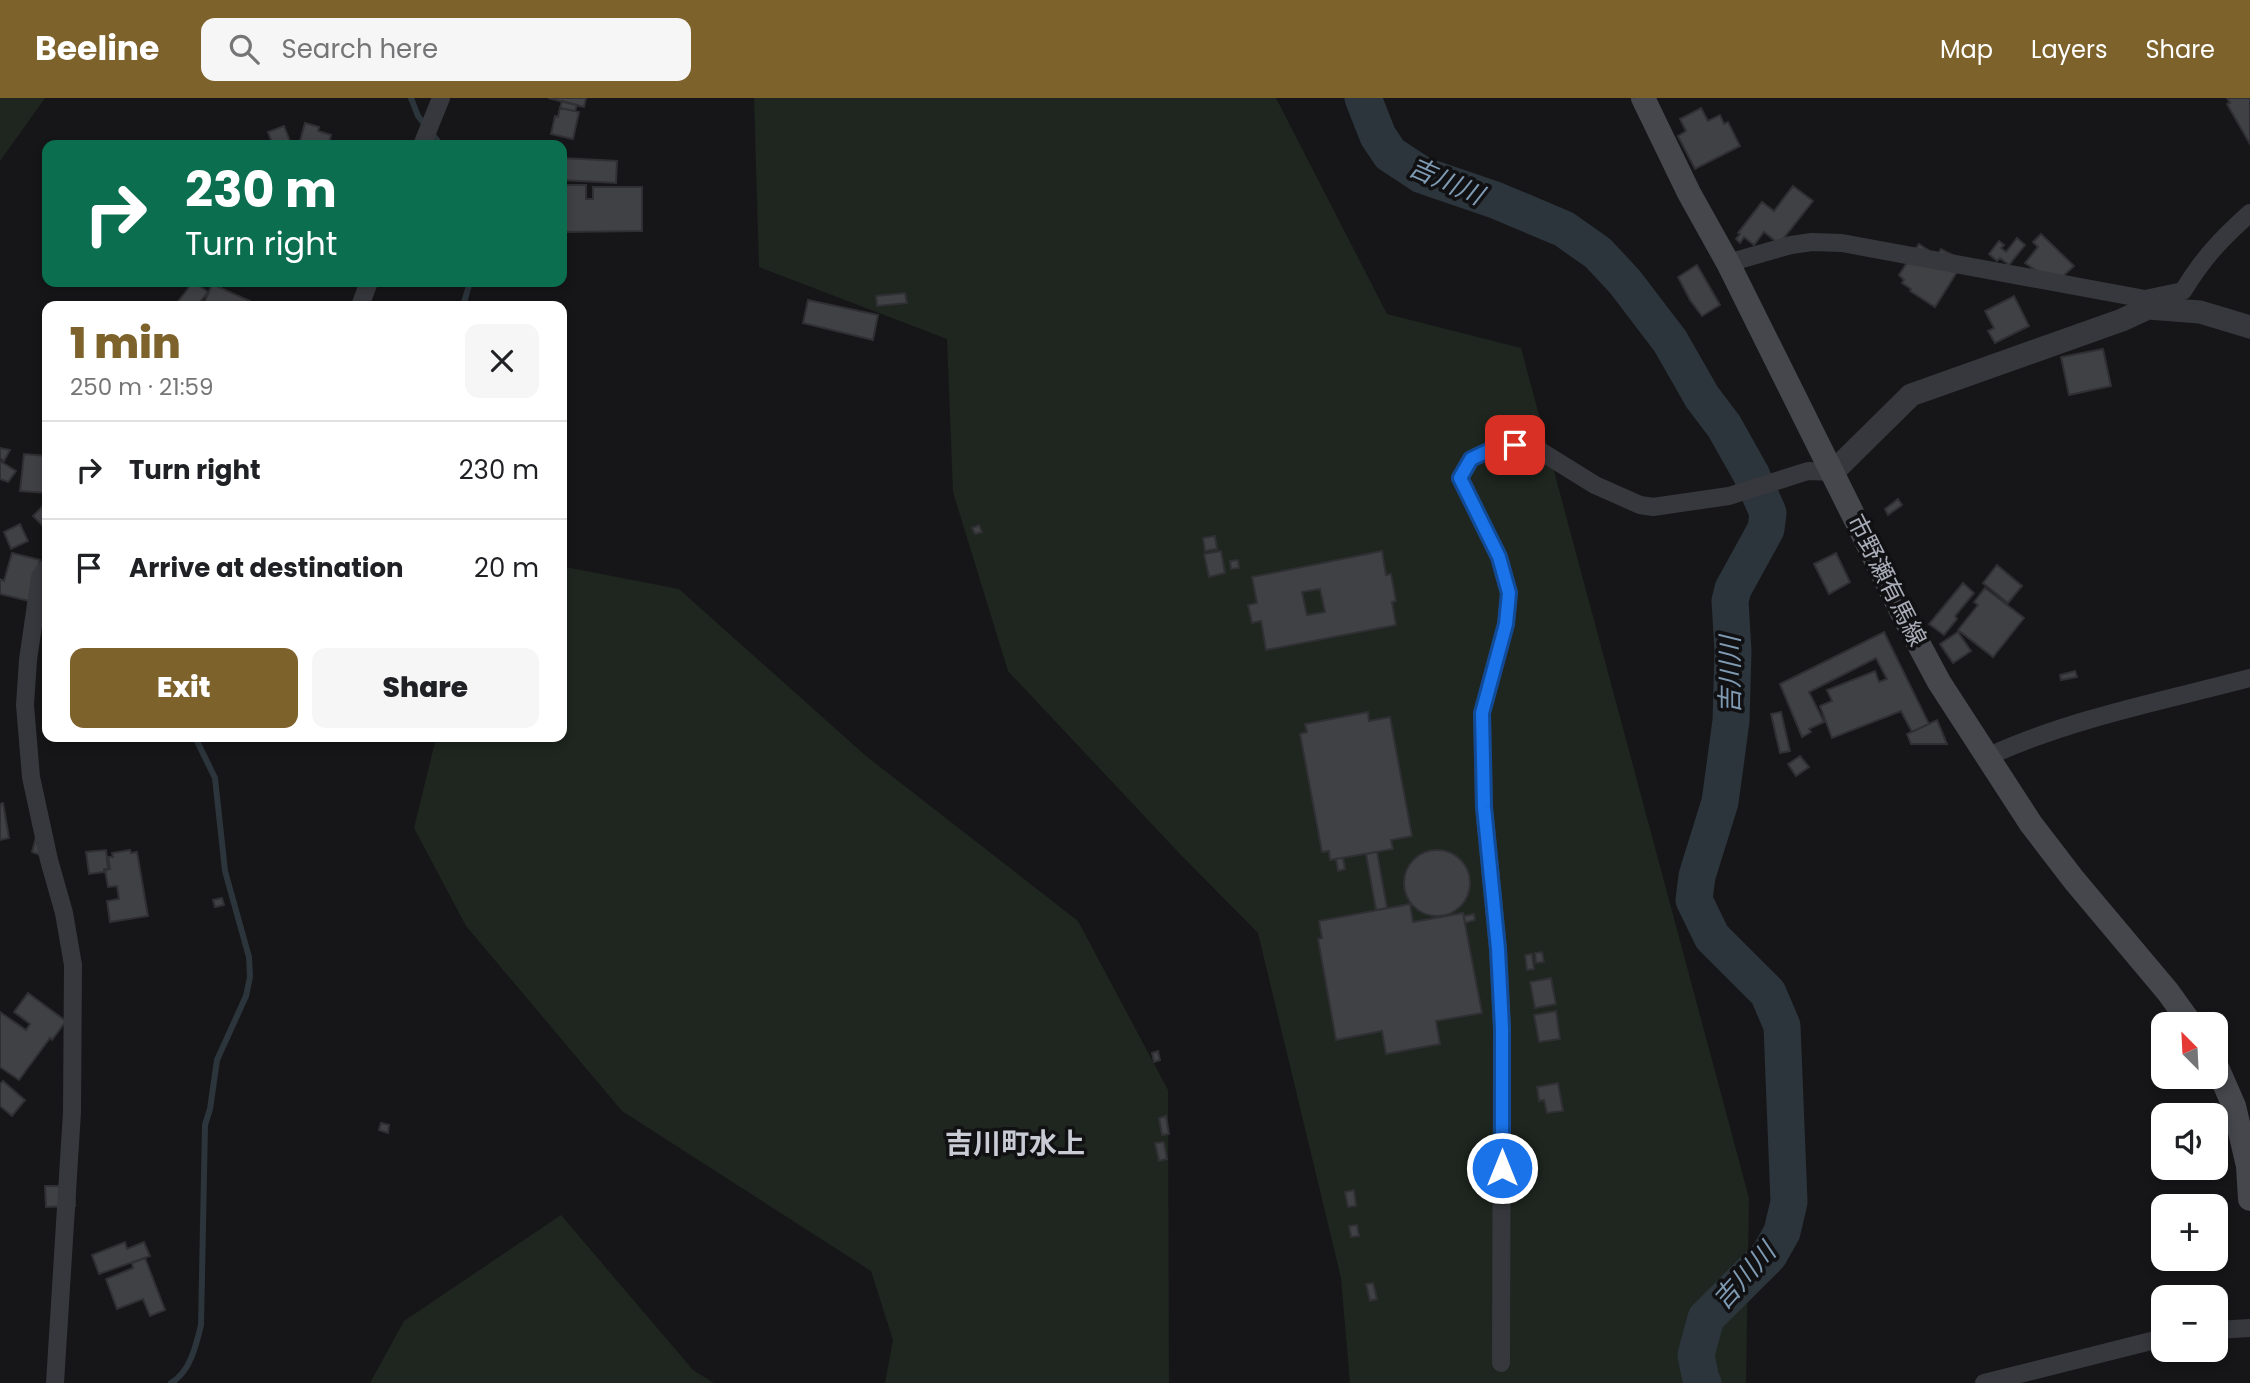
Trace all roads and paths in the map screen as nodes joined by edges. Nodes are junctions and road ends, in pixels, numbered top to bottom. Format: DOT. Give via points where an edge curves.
graph roads {
  1 [pos="442,98"];
  2 [pos="1643,98"];
  3 [pos="424,140"];
  4 [pos="2250,213"];
  5 [pos="1728,263"];
  6 [pos="2146,304"];
  7 [pos="2250,327"];
  8 [pos="1820,471"];
  9 [pos="42,574"];
  10 [pos="2250,678"];
  11 [pos="1987,757"];
  12 [pos="2182,1012"];
  13 [pos="2227,1089"];
  14 [pos="2250,1199"];
  15 [pos="2250,1328"];
  16 [pos="2228,1329"];
  17 [pos="2151,1341"];
  18 [pos="1501,1363"];
  19 [pos="55,1383"];
  20 [pos="1984,1383"];
  1 -- 3 [label="street"];
  2 -- 5 [label="main road, 市野瀬有馬線"];
  4 -- 6 [label="street" via="2200,263 2183,291"];
  5 -- 6 [label="street" via="1791,245 1842,243"];
  5 -- 8 [label="main road, 市野瀬有馬線"];
  6 -- 7 [label="street" via="2200,312"];
  6 -- 8 [label="street" via="2122,320 1911,395"];
  8 -- 11 [label="main road, 市野瀬有馬線" via="1939,682"];
  8 -- 18 [label="street" via="1729,496 1653,507 1595,485 1538,449 1515,445 1494,448 1471,459 1460,478 1499,557 1509,593 1506,624 1482,713 1484,807 1502,1028"];
  9 -- 19 [label="street" via="25,705 31,777 73,965 72,1112"];
  10 -- 11 [label="street" via="2079,723"];
  11 -- 12 [label="main road, 市野瀬有馬線" via="2031,824"];
  13 -- 14 [label="main road" via="2248,1166"];
  15 -- 16 [label="street"];
  17 -- 20 [label="street"];
}
